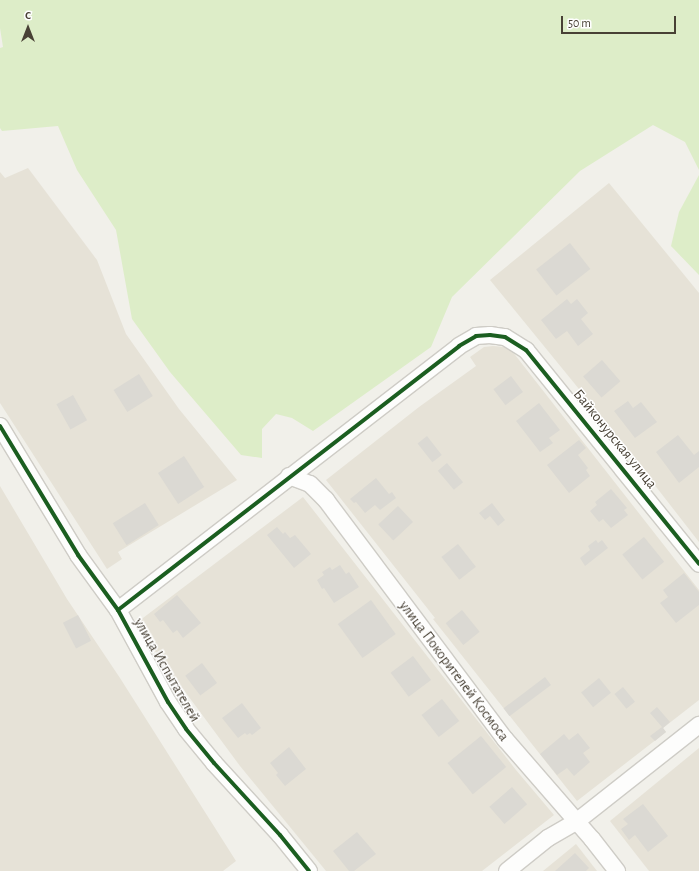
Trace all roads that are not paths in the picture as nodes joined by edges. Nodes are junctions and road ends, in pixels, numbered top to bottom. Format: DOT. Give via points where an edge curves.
graph roads {
  1 [pos="0,426"];
  2 [pos="290,476"];
  3 [pos="699,564"];
  4 [pos="118,610"];
  5 [pos="699,725"];
  6 [pos="576,822"];
  7 [pos="309,871"];
  8 [pos="507,871"];
  9 [pos="617,871"];
  1 -- 4 [label="street, улица Испытателей" via="78,555"];
  2 -- 3 [label="street, Байконурская улица" via="459,346 476,336 505,337 526,350"];
  2 -- 4 [label="street"];
  2 -- 6 [label="street, улица Покорителей Космоса" via="310,484 326,500 505,739"];
  4 -- 7 [label="street, улица Испытателей" via="168,702 186,729"];
  5 -- 6 [label="street"];
  6 -- 8 [label="street" via="548,838"];
  6 -- 9 [label="street, улица Покорителей Космоса"];
}
